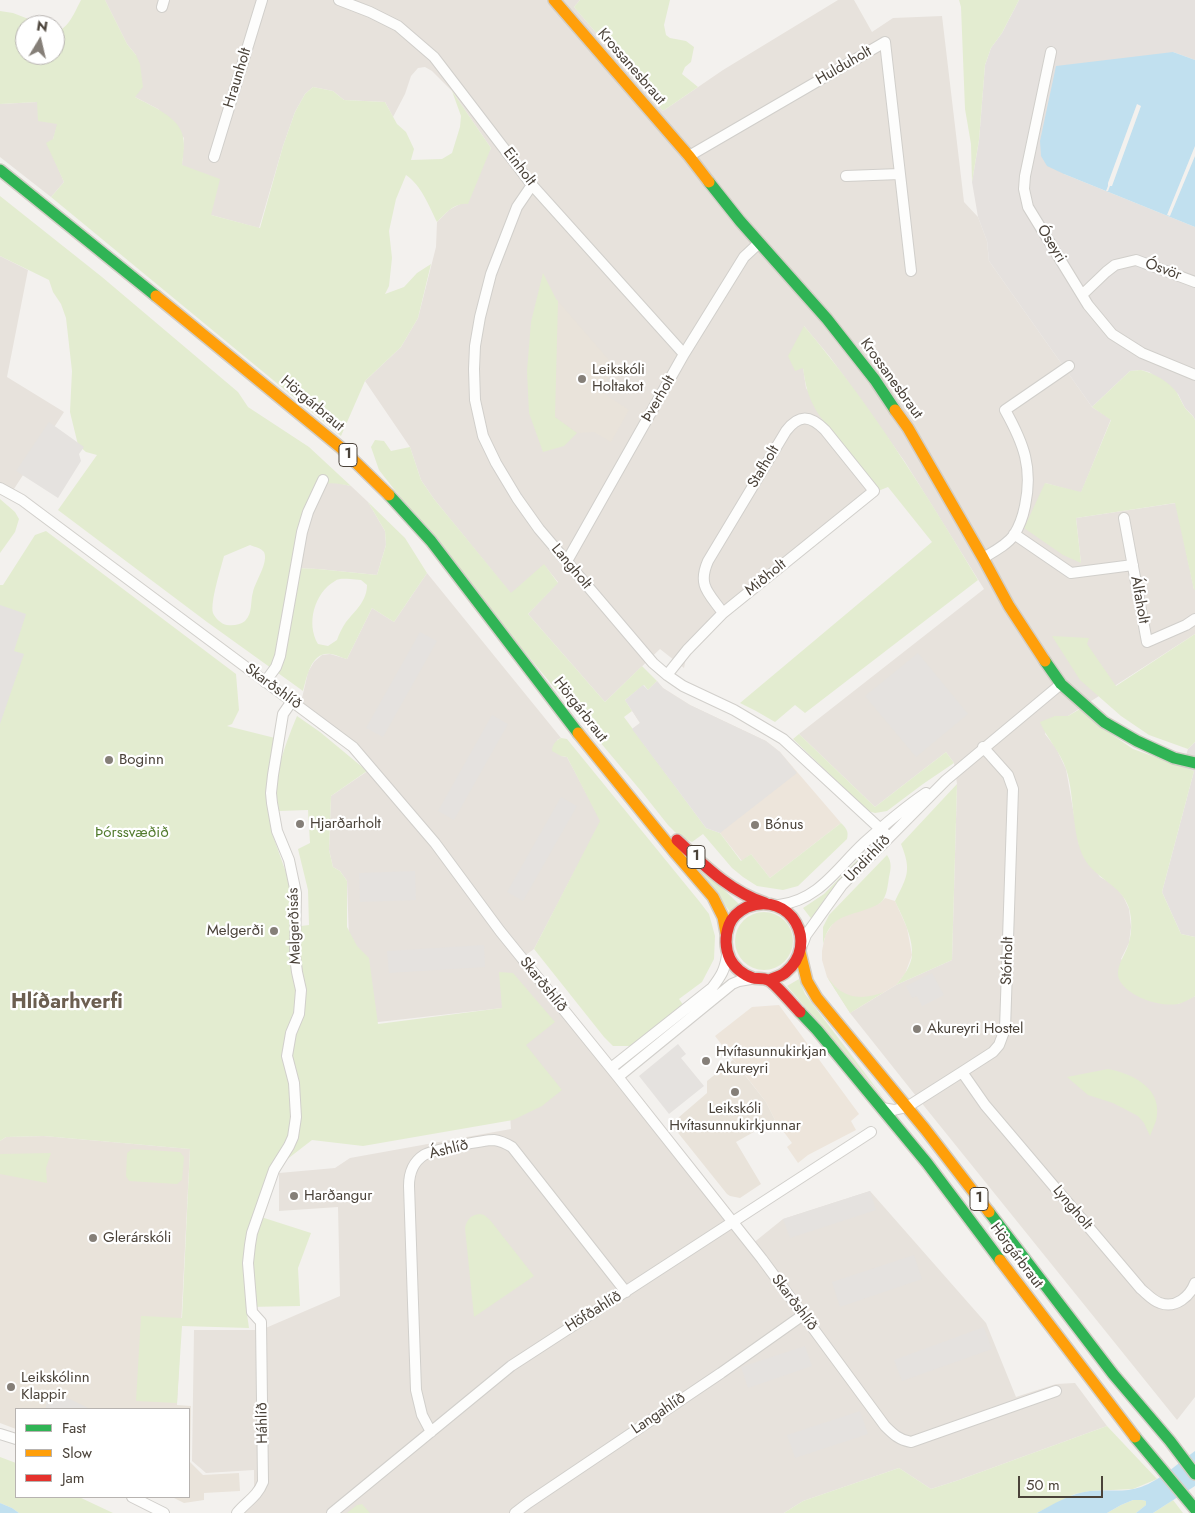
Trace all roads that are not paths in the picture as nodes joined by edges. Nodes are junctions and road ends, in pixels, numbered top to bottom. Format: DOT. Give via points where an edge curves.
graph roads {
  1 [pos="262,0"];
  2 [pos="339,0"];
  3 [pos="554,0"];
  4 [pos="1051,52"];
  5 [pos="214,156"];
  6 [pos="689,156"];
  7 [pos="0,170"];
  8 [pos="900,174"];
  9 [pos="846,176"];
  10 [pos="532,185"];
  11 [pos="759,243"];
  12 [pos="911,270"];
  13 [pos="1195,282"];
  14 [pos="1082,294"];
  15 [pos="684,354"];
  16 [pos="1069,366"];
  17 [pos="1195,375"];
  18 [pos="323,480"];
  19 [pos="0,488"];
  20 [pos="874,491"];
  21 [pos="1124,518"];
  22 [pos="1014,534"];
  23 [pos="983,558"];
  24 [pos="567,561"];
  25 [pos="1133,565"];
  26 [pos="723,613"];
  27 [pos="1195,619"];
  28 [pos="667,675"];
  29 [pos="265,682"];
  30 [pos="1061,684"];
  31 [pos="292,701"];
  32 [pos="983,748"];
  33 [pos="1195,763"];
  34 [pos="946,780"];
  35 [pos="634,800"];
  36 [pos="880,829"];
  37 [pos="889,837"];
  38 [pos="771,905"];
  39 [pos="726,933"];
  40 [pos="801,949"];
  41 [pos="727,955"];
  42 [pos="755,979"];
  43 [pos="769,980"];
  44 [pos="611,1068"];
  45 [pos="962,1072"];
  46 [pos="618,1077"];
  47 [pos="880,1107"];
  48 [pos="907,1107"];
  49 [pos="871,1132"];
  50 [pos="732,1222"];
  51 [pos="1195,1283"];
  52 [pos="626,1292"];
  53 [pos="803,1314"];
  54 [pos="261,1322"];
  55 [pos="1056,1391"];
  56 [pos="431,1432"];
  57 [pos="0,1434"];
  58 [pos="15,1439"];
  59 [pos="1195,1474"];
  60 [pos="134,1498"];
  61 [pos="1193,1508"];
  62 [pos="164,1513"];
  63 [pos="238,1513"];
  64 [pos="332,1513"];
  65 [pos="515,1513"];
  1 -- 5 [label="street, Hraunholt"];
  2 -- 10 [label="street, Einholt" via="398,26 434,57"];
  3 -- 6 [label="main road, Krossanesbraut"];
  4 -- 14 [label="street, Óseyri" via="1024,189 1028,207"];
  6 -- 8 [label="street, Hulduholt" via="885,42"];
  6 -- 11 [label="main road, Krossanesbraut"];
  7 -- 35 [label="main road, Hörgárbraut / 1" via="340,447 431,541"];
  8 -- 9 [label="street"];
  8 -- 12 [label="street, Hulduholt"];
  10 -- 15 [label="street, Einholt"];
  10 -- 24 [label="street, Langholt" via="517,207 491,274 475,346 475,400 483,436 496,462 539,529"];
  11 -- 15 [label="street, Þverholt" via="744,256"];
  11 -- 23 [label="main road, Krossanesbraut" via="827,319 875,380 908,428"];
  13 -- 14 [label="street, Ósvör" via="1136,260 1115,265"];
  14 -- 17 [label="street, Óseyri" via="1112,334 1142,353"];
  15 -- 24 [label="street, Þverholt"];
  16 -- 22 [label="street" via="1006,410 1028,468 1027,497"];
  18 -- 29 [label="street" via="302,532 280,656"];
  19 -- 29 [label="street, Skarðshlíð" via="22,500"];
  20 -- 26 [label="street, Miðholt"];
  20 -- 26 [label="street, Stafholt" via="817,422 809,418 793,422 704,570 707,592"];
  21 -- 25 [label="street, Álfaholt"];
  22 -- 23 [label="street"];
  22 -- 25 [label="street, Álfaholt" via="1071,573"];
  23 -- 30 [label="main road, Krossanesbraut" via="1009,606"];
  24 -- 28 [label="street, Langholt" via="653,663"];
  25 -- 27 [label="street, Álfaholt" via="1147,642"];
  26 -- 28 [label="street, Miðholt"];
  28 -- 36 [label="street, Langholt" via="783,740"];
  29 -- 31 [label="street, Skarðshlíð"];
  30 -- 32 [label="street, Undirhlíð"];
  30 -- 33 [label="main road, Krossanesbraut" via="1104,722 1174,758"];
  31 -- 44 [label="street, Skarðshlíð" via="364,759 435,843 500,931"];
  31 -- 54 [label="street, Melgerðisás" via="283,714 271,793 277,831 289,860 296,893 295,956 301,990 299,1014 287,1056 294,1084 296,1117 289,1146 274,1170 252,1233 248,1263 252,1312"];
  32 -- 34 [label="street, Undirhlíð"];
  32 -- 45 [label="street, Stórholt" via="1008,775 1013,789 1006,1029 994,1052"];
  34 -- 36 [label="street, Undirhlíð" via="900,811"];
  34 -- 37 [label="street, Undirhlíð"];
  35 -- 38 [label="main road, Hörgárbraut / 1" via="727,884 743,895"];
  35 -- 39 [label="main road, Hörgárbraut / 1" via="713,897 723,917"];
  36 -- 37 [label="street, Langholt"];
  36 -- 38 [label="street, Undirhlíð" via="816,892 794,903"];
  37 -- 40 [label="street, Undirhlíð" via="842,886 806,935"];
  38 -- 39 [label="main road" via="755,904 745,908 736,914"];
  38 -- 40 [label="main road, Hörgárbraut / 1" via="785,910 792,917 801,936"];
  39 -- 41 [label="main road, Hörgárbraut / 1"];
  40 -- 43 [label="main road" via="789,970"];
  40 -- 48 [label="main road, Hörgárbraut / 1" via="804,972 811,990"];
  41 -- 42 [label="main road" via="738,971"];
  41 -- 44 [label="street" via="722,976 712,988"];
  42 -- 43 [label="main road"];
  42 -- 46 [label="street" via="732,984"];
  43 -- 47 [label="main road, Hörgárbraut / 1" via="817,1030"];
  44 -- 46 [label="street, Skarðshlíð"];
  45 -- 48 [label="street, Stórholt"];
  45 -- 51 [label="street, Lyngholt" via="985,1105 1141,1289 1168,1305 1185,1299"];
  46 -- 50 [label="street, Skarðshlíð"];
  47 -- 48 [label="street" via="894,1110"];
  47 -- 61 [label="main road, Hörgárbraut / 1" via="927,1163 1132,1434"];
  48 -- 59 [label="main road, Hörgárbraut / 1" via="1113,1374"];
  49 -- 50 [label="street, Höfðahlíð"];
  50 -- 52 [label="street, Höfðahlíð"];
  50 -- 53 [label="street, Skarðshlíð"];
  52 -- 56 [label="street, Höfðahlíð" via="511,1366"];
  52 -- 56 [label="street, Áshlíð" via="512,1147 488,1140 424,1155 414,1164 409,1186 416,1390 422,1415"];
  53 -- 55 [label="street, Skarðshlíð" via="885,1426 904,1441 911,1442"];
  53 -- 65 [label="street, Langahlíð"];
  54 -- 63 [label="street, Háhlíð" via="263,1482 254,1498"];
  56 -- 64 [label="street, Höfðahlíð"];
  57 -- 58 [label="street"];
  60 -- 62 [label="street"];
}
